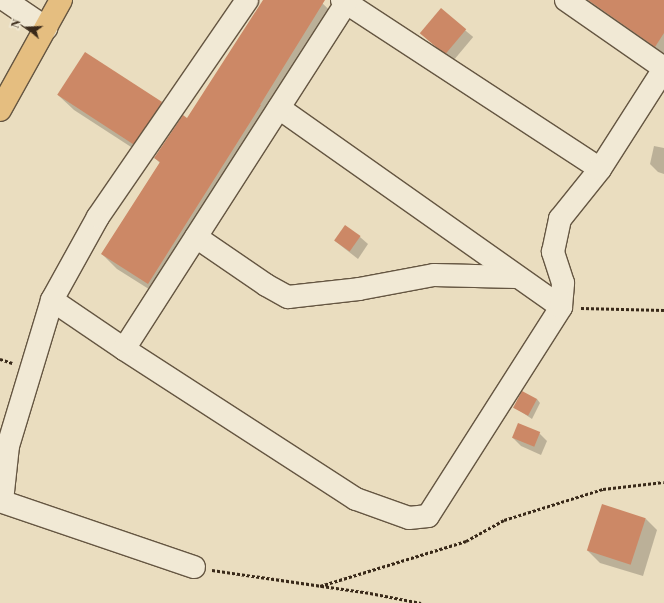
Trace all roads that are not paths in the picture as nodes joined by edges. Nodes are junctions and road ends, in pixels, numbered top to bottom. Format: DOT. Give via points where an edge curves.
graph roads {
  1 [pos="5,0"];
  2 [pos="61,0"];
  3 [pos="247,0"];
  4 [pos="566,0"];
  5 [pos="344,2"];
  6 [pos="46,28"];
  7 [pos="664,69"];
  8 [pos="278,108"];
  9 [pos="2,109"];
  10 [pos="600,169"];
  11 [pos="196,237"];
  12 [pos="516,277"];
  13 [pos="52,300"];
  14 [pos="561,307"];
  15 [pos="124,349"];
  16 [pos="1,501"];
  17 [pos="194,567"];
  1 -- 6 [label="street"];
  2 -- 6 [label="main road"];
  3 -- 13 [label="street" via="98,217"];
  4 -- 7 [label="street"];
  5 -- 8 [label="street"];
  5 -- 10 [label="street"];
  6 -- 9 [label="main road"];
  7 -- 10 [label="street"];
  8 -- 11 [label="street"];
  8 -- 12 [label="street"];
  10 -- 14 [label="street" via="560,219 553,252 562,283"];
  11 -- 12 [label="street" via="288,297 434,275"];
  11 -- 15 [label="street"];
  12 -- 14 [label="street"];
  13 -- 15 [label="street"];
  13 -- 16 [label="street" via="8,446"];
  14 -- 15 [label="street" via="428,516 422,517 409,518 356,498"];
  16 -- 17 [label="street"];
}
